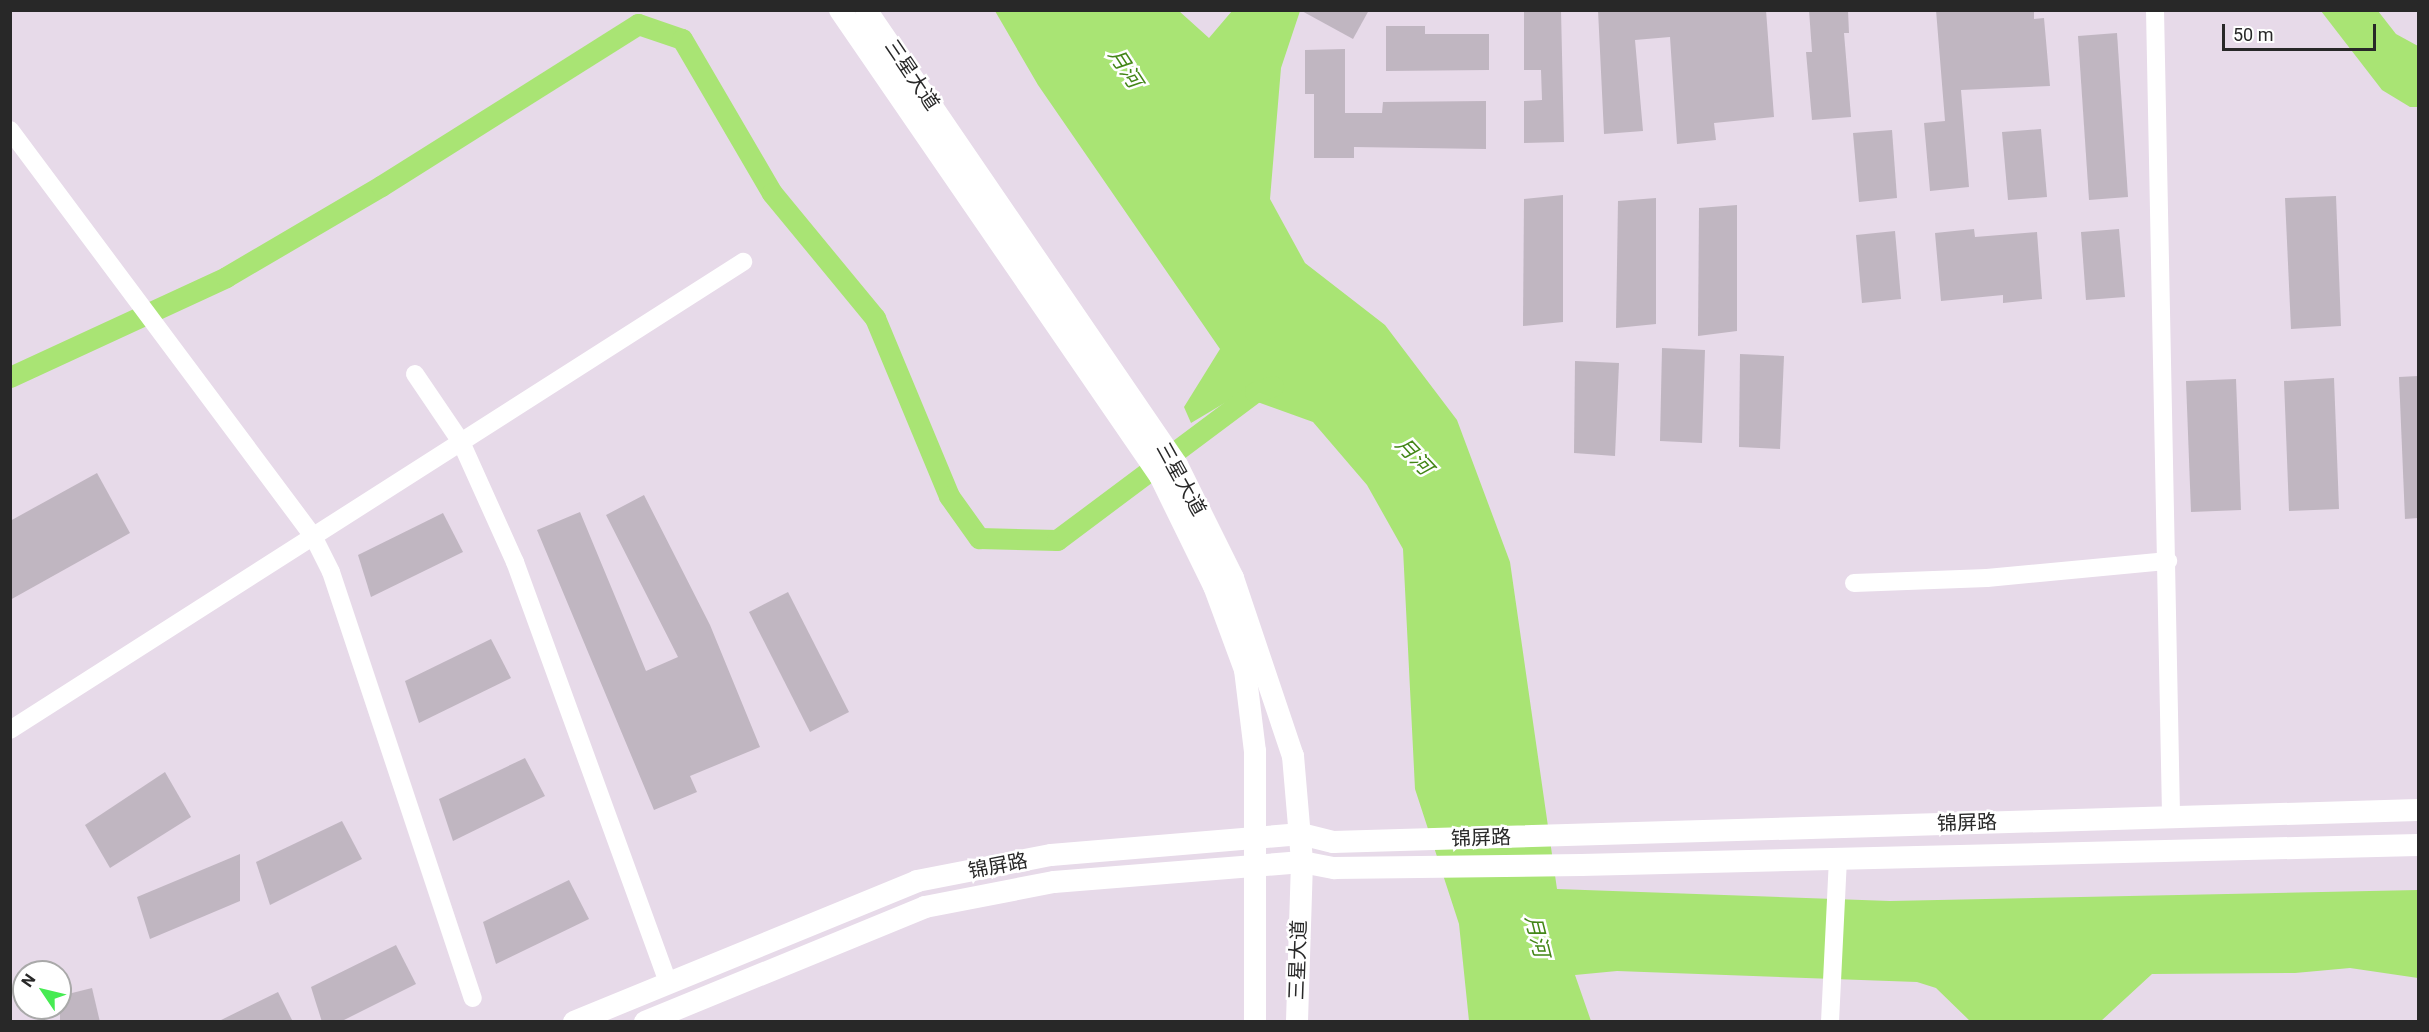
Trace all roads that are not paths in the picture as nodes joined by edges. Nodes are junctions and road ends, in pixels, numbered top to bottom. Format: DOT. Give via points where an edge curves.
graph roads {
  1 [pos="840,10"];
  2 [pos="866,10"];
  3 [pos="2155,10"];
  4 [pos="10,130"];
  5 [pos="743,262"];
  6 [pos="415,374"];
  7 [pos="461,442"];
  8 [pos="1156,451"];
  9 [pos="1172,477"];
  10 [pos="313,536"];
  11 [pos="2168,561"];
  12 [pos="1854,582"];
  13 [pos="10,730"];
  14 [pos="2418,810"];
  15 [pos="2171,818"];
  16 [pos="1301,834"];
  17 [pos="1253,838"];
  18 [pos="2418,845"];
  19 [pos="1838,861"];
  20 [pos="1302,862"];
  21 [pos="1256,865"];
  22 [pos="668,983"];
  23 [pos="473,998"];
  24 [pos="574,1022"];
  25 [pos="645,1022"];
  26 [pos="1255,1022"];
  27 [pos="1297,1022"];
  28 [pos="1830,1022"];
  1 -- 8 [label="street, 三星大道"];
  2 -- 8 [label="street, 三星大道"];
  3 -- 11 [label="street"];
  4 -- 10 [label="street"];
  5 -- 7 [label="street"];
  6 -- 7 [label="street"];
  7 -- 10 [label="street"];
  7 -- 22 [label="street" via="515,562"];
  8 -- 9 [label="street, 三星大道"];
  9 -- 16 [label="street, 三星大道" via="1233,578 1293,756"];
  9 -- 17 [label="street, 三星大道" via="1245,670 1255,751"];
  10 -- 13 [label="street"];
  10 -- 23 [label="street" via="331,572"];
  11 -- 12 [label="street" via="1987,578"];
  11 -- 15 [label="street"];
  14 -- 15 [label="street, 锦屏路"];
  15 -- 16 [label="street, 锦屏路" via="1333,842"];
  16 -- 17 [label="street, 锦屏路"];
  16 -- 20 [label="street, 三星大道"];
  17 -- 21 [label="street, 三星大道"];
  17 -- 22 [label="street, 锦屏路" via="1051,855 917,881"];
  18 -- 19 [label="street, 锦屏路"];
  19 -- 20 [label="street, 锦屏路" via="1334,868"];
  19 -- 28 [label="street"];
  20 -- 21 [label="street, 锦屏路"];
  20 -- 27 [label="street, 三星大道"];
  21 -- 25 [label="street, 锦屏路" via="1054,882 925,907"];
  21 -- 26 [label="street, 三星大道"];
  22 -- 24 [label="street, 锦屏路"];
}
